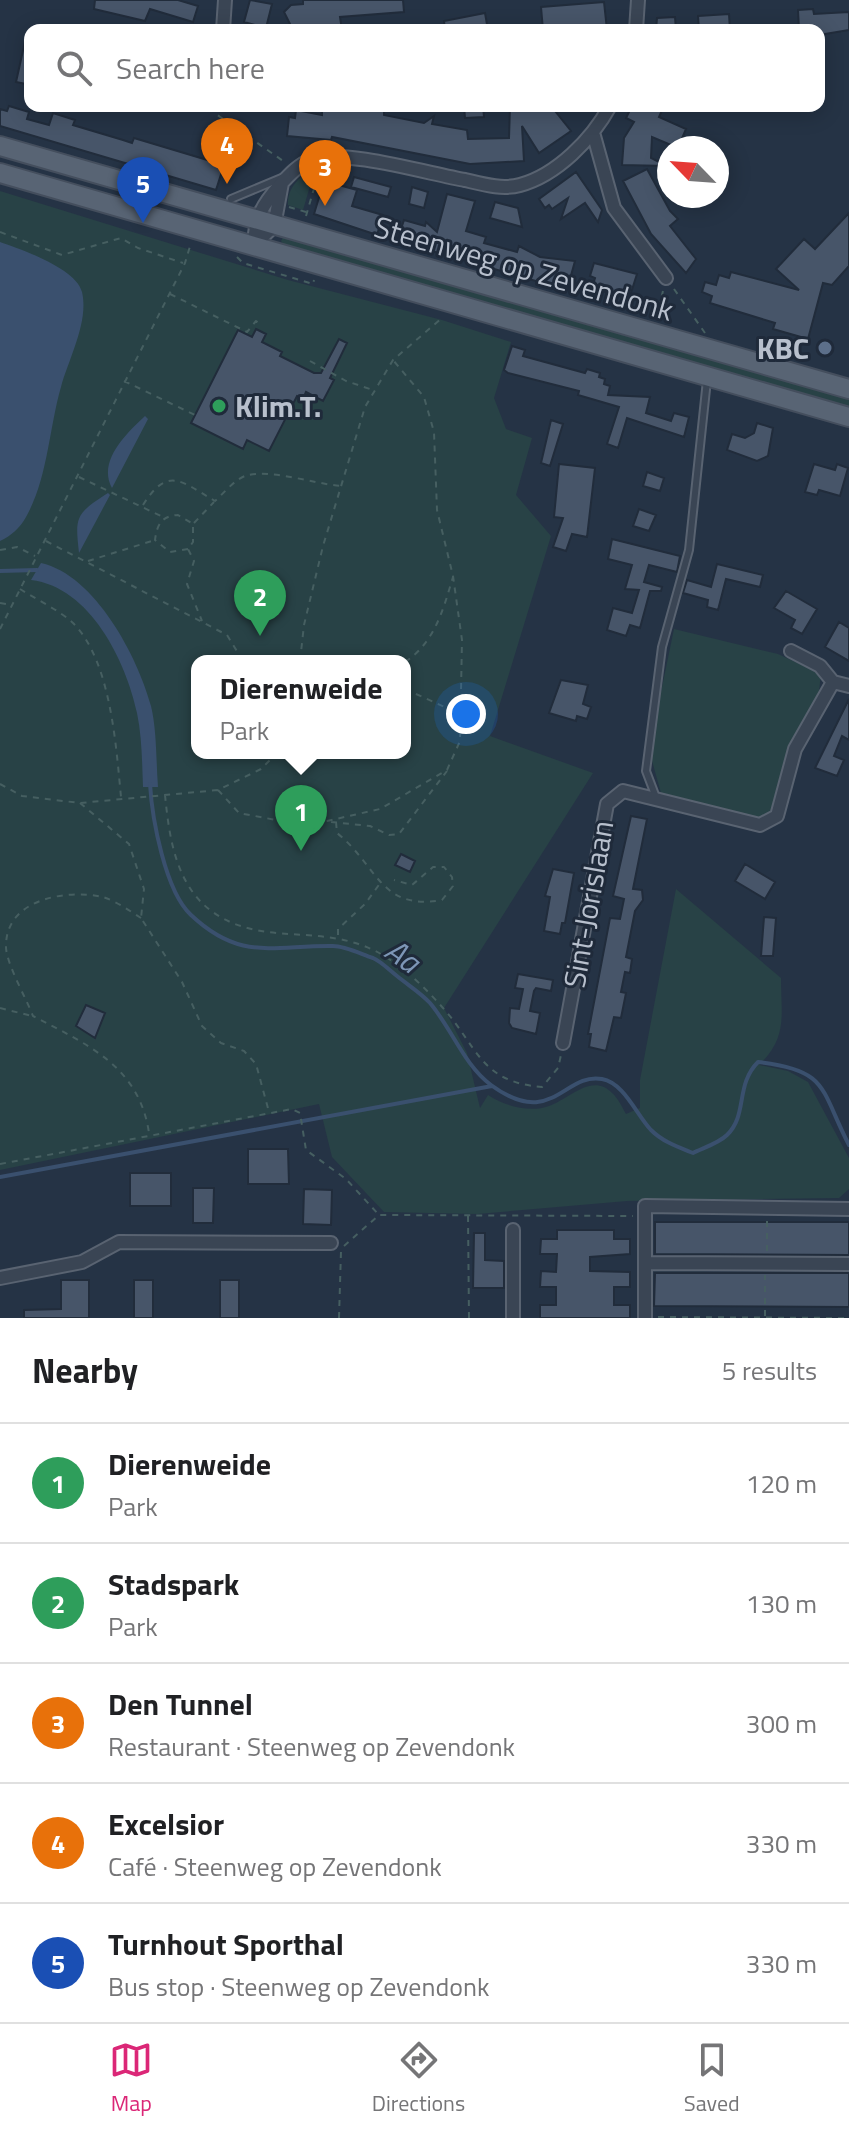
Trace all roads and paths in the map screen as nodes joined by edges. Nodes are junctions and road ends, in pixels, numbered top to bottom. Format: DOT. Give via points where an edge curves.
graph roads {
  1 [pos="225,0"];
  2 [pos="638,0"];
  3 [pos="223,24"];
  4 [pos="636,24"];
  5 [pos="213,112"];
  6 [pos="607,112"];
  7 [pos="594,136"];
  8 [pos="0,146"];
  9 [pos="322,157"];
  10 [pos="0,173"];
  11 [pos="289,176"];
  12 [pos="231,199"];
  13 [pos="292,208"];
  14 [pos="255,220"];
  15 [pos="274,226"];
  16 [pos="0,232"];
  17 [pos="191,241"];
  18 [pos="254,245"];
  19 [pos="233,253"];
  20 [pos="185,263"];
  21 [pos="666,278"];
  22 [pos="301,281"];
  23 [pos="169,294"];
  24 [pos="444,313"];
  25 [pos="260,324"];
  26 [pos="652,334"];
  27 [pos="707,350"];
  28 [pos="393,360"];
  29 [pos="310,361"];
  30 [pos="708,378"];
  31 [pos="124,381"];
  32 [pos="849,389"];
  33 [pos="373,390"];
  34 [pos="195,415"];
  35 [pos="849,417"];
  36 [pos="77,476"];
  37 [pos="342,486"];
  38 [pos="215,501"];
  39 [pos="143,505"];
  40 [pos="164,517"];
  41 [pos="193,524"];
  42 [pos="155,540"];
  43 [pos="44,541"];
  44 [pos="188,549"];
  45 [pos="0,550"];
  46 [pos="37,556"];
  47 [pos="87,561"];
  48 [pos="453,576"];
  49 [pos="20,589"];
  50 [pos="0,603"];
  51 [pos="12,606"];
  52 [pos="202,622"];
  53 [pos="0,629"];
  54 [pos="791,651"];
  55 [pos="239,655"];
  56 [pos="301,655"];
  57 [pos="411,658"];
  58 [pos="833,682"];
  59 [pos="849,686"];
  60 [pos="411,692"];
  61 [pos="461,715"];
  62 [pos="271,759"];
  63 [pos="447,770"];
  64 [pos="0,784"];
  65 [pos="218,790"];
  66 [pos="165,795"];
  67 [pos="121,798"];
  68 [pos="657,800"];
  69 [pos="80,803"];
  70 [pos="327,821"];
  71 [pos="336,822"];
  72 [pos="394,880"];
  73 [pos="381,881"];
  74 [pos="141,918"];
  75 [pos="337,936"];
  76 [pos="0,1008"];
  77 [pos="33,1016"];
  78 [pos="563,1043"];
  79 [pos="269,1112"];
  80 [pos="149,1133"];
  81 [pos="0,1164"];
  82 [pos="767,1209"];
  83 [pos="849,1209"];
  84 [pos="379,1215"];
  85 [pos="468,1216"];
  86 [pos="645,1216"];
  87 [pos="513,1230"];
  88 [pos="331,1243"];
  89 [pos="646,1263"];
  90 [pos="766,1264"];
  91 [pos="849,1264"];
  92 [pos="0,1278"];
  93 [pos="645,1317"];
  94 [pos="765,1317"];
  95 [pos="339,1318"];
  96 [pos="469,1318"];
  97 [pos="513,1318"];
  98 [pos="751,1318"];
  99 [pos="781,1318"];
  100 [pos="849,1318"];
  1 -- 3 [label="street"];
  2 -- 4 [label="street"];
  5 -- 11 [label="path"];
  6 -- 7 [label="street"];
  7 -- 9 [label="street" via="535,178 508,187"];
  7 -- 21 [label="street" via="614,208"];
  8 -- 14 [label="main road, Steenweg op Zevendonk"];
  9 -- 11 [label="street"];
  9 -- 13 [label="path" via="307,214"];
  10 -- 18 [label="main road, Steenweg op Zevendonk"];
  11 -- 12 [label="lane"];
  11 -- 14 [label="street"];
  11 -- 15 [label="street"];
  14 -- 15 [label="main road, Steenweg op Zevendonk"];
  14 -- 18 [label="street"];
  15 -- 18 [label="street"];
  15 -- 26 [label="main road, Steenweg op Zevendonk"];
  16 -- 20 [label="path" via="62,255 121,238"];
  17 -- 20 [label="path"];
  18 -- 30 [label="main road, Steenweg op Zevendonk"];
  19 -- 22 [label="path" via="243,263"];
  20 -- 23 [label="path"];
  21 -- 26 [label="path"];
  21 -- 27 [label="path" via="705,332"];
  23 -- 25 [label="path" via="247,332 256,321"];
  23 -- 31 [label="path"];
  24 -- 28 [label="path"];
  26 -- 27 [label="main road, Steenweg op Zevendonk"];
  27 -- 32 [label="main road, Steenweg op Zevendonk"];
  28 -- 33 [label="path"];
  28 -- 48 [label="path" via="424,397 434,432 437,510"];
  29 -- 33 [label="path"];
  30 -- 35 [label="main road, Steenweg op Zevendonk"];
  30 -- 68 [label="lane" via="689,550 662,647 646,771"];
  31 -- 34 [label="path"];
  31 -- 36 [label="path"];
  33 -- 37 [label="path"];
  36 -- 39 [label="path"];
  36 -- 43 [label="path"];
  37 -- 38 [label="path" via="273,475 243,476"];
  37 -- 56 [label="path" via="307,612"];
  38 -- 39 [label="path" via="177,480 164,480"];
  38 -- 41 [label="path"];
  39 -- 40 [label="path"];
  40 -- 41 [label="path" via="178,515"];
  40 -- 42 [label="path"];
  41 -- 44 [label="path"];
  42 -- 44 [label="path" via="170,552"];
  42 -- 47 [label="path"];
  43 -- 46 [label="path"];
  43 -- 47 [label="path"];
  44 -- 52 [label="path" via="194,561 187,584"];
  45 -- 46 [label="path" via="17,547"];
  46 -- 49 [label="path"];
  47 -- 52 [label="path"];
  48 -- 57 [label="path" via="440,622"];
  48 -- 61 [label="path" via="462,640"];
  49 -- 51 [label="path"];
  49 -- 67 [label="path" via="73,623 87,643 103,680"];
  50 -- 51 [label="path"];
  51 -- 53 [label="path"];
  52 -- 55 [label="path" via="227,635"];
  54 -- 58 [label="street" via="820,666"];
  58 -- 59 [label="street"];
  58 -- 68 [label="street, Sint-Jorislaan" via="795,749 777,816 768,823"];
  60 -- 61 [label="path"];
  61 -- 63 [label="path" via="460,741"];
  62 -- 65 [label="path"];
  63 -- 70 [label="path" via="380,809"];
  63 -- 71 [label="path" via="399,834"];
  64 -- 69 [label="path" via="22,796"];
  65 -- 66 [label="path"];
  65 -- 70 [label="path" via="239,813 297,824"];
  66 -- 67 [label="path"];
  66 -- 75 [label="path" via="170,844 209,910 262,932"];
  67 -- 69 [label="path"];
  68 -- 78 [label="street, Sint-Jorislaan" via="623,791 607,804"];
  69 -- 74 [label="path" via="129,844 144,889"];
  70 -- 71 [label="path"];
  71 -- 73 [label="path" via="337,833"];
  72 -- 73 [label="path" via="412,885 433,867 444,867 453,886 442,900 418,904 397,898"];
  73 -- 75 [label="path"];
  74 -- 77 [label="path" via="107,898 82,894 58,895 28,906 11,926 5,947"];
  74 -- 79 [label="path" via="182,982 202,1026 256,1064"];
  75 -- 78 [label="path" via="363,943 392,961 444,1009 490,1070 518,1085 542,1087 558,1068"];
  76 -- 77 [label="path"];
  77 -- 80 [label="path" via="98,1050 132,1084 145,1106"];
  79 -- 80 [label="path"];
  79 -- 84 [label="path" via="300,1113 306,1150 346,1179"];
  80 -- 81 [label="path"];
  82 -- 83 [label="street"];
  82 -- 86 [label="street" via="645,1206"];
  82 -- 90 [label="path"];
  84 -- 85 [label="path"];
  84 -- 95 [label="path" via="341,1249"];
  85 -- 86 [label="path"];
  85 -- 96 [label="path"];
  86 -- 89 [label="street"];
  87 -- 97 [label="street"];
  88 -- 92 [label="street" via="119,1242 82,1262"];
  89 -- 90 [label="street"];
  89 -- 93 [label="street"];
  90 -- 91 [label="street"];
  90 -- 94 [label="path"];
  93 -- 98 [label="path"];
  94 -- 98 [label="path"];
  94 -- 99 [label="path"];
  99 -- 100 [label="path"];
}
